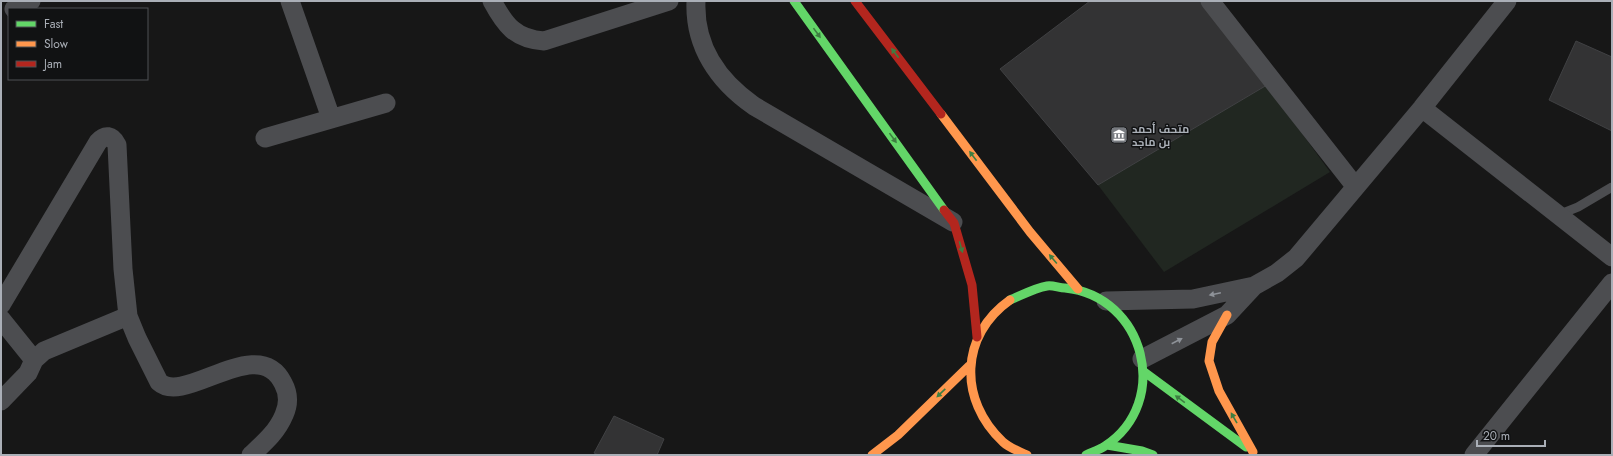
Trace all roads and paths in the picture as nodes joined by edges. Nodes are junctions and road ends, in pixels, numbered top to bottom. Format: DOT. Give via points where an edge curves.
graph roads {
  1 [pos="31,1"];
  2 [pos="290,1"];
  3 [pos="492,1"];
  4 [pos="669,1"];
  5 [pos="696,1"];
  6 [pos="794,1"];
  7 [pos="855,1"];
  8 [pos="1210,1"];
  9 [pos="1502,3"];
  10 [pos="16,8"];
  11 [pos="386,103"];
  12 [pos="1422,108"];
  13 [pos="331,118"];
  14 [pos="265,138"];
  15 [pos="1355,186"];
  16 [pos="1612,187"];
  17 [pos="1558,215"];
  18 [pos="954,223"];
  19 [pos="1612,257"];
  20 [pos="1612,283"];
  21 [pos="1254,286"];
  22 [pos="1078,289"];
  23 [pos="1106,301"];
  24 [pos="1,305"];
  25 [pos="1227,315"];
  26 [pos="128,316"];
  27 [pos="1,319"];
  28 [pos="977,337"];
  29 [pos="34,360"];
  30 [pos="1143,365"];
  31 [pos="969,366"];
  32 [pos="1,401"];
  33 [pos="1107,445"];
  34 [pos="1255,454"];
  35 [pos="251,455"];
  36 [pos="872,455"];
  37 [pos="1027,455"];
  38 [pos="1086,455"];
  39 [pos="1153,455"];
  40 [pos="1474,455"];
  1 -- 10 [label="street"];
  2 -- 13 [label="street"];
  3 -- 4 [label="street" via="508,26 518,35 532,40 544,40"];
  5 -- 18 [label="street" via="698,26 709,58 717,72 740,96"];
  6 -- 18 [label="street, one-way"];
  22 -- 7 [label="street, one-way" via="1030,232"];
  8 -- 15 [label="street"];
  9 -- 12 [label="street"];
  11 -- 13 [label="street"];
  12 -- 15 [label="street"];
  12 -- 17 [label="street"];
  13 -- 14 [label="street"];
  15 -- 21 [label="street" via="1296,258"];
  16 -- 17 [label="lane" via="1578,208"];
  17 -- 19 [label="street"];
  18 -- 28 [label="street, one-way" via="972,285"];
  20 -- 40 [label="street"];
  21 -- 23 [label="street, one-way" via="1193,298"];
  21 -- 25 [label="street"];
  22 -- 23 [label="street"];
  22 -- 28 [label="street" via="1048,286 1019,294 994,312"];
  23 -- 30 [label="street" via="1124,318 1136,338"];
  24 -- 26 [label="street" via="98,142 102,137 108,136 114,139 117,145 123,270"];
  30 -- 25 [label="street, one-way"];
  34 -- 25 [label="street, one-way" via="1219,391 1209,361 1212,342"];
  26 -- 29 [label="street" via="49,348"];
  26 -- 35 [label="street" via="155,376 163,386 176,387 247,365 260,364 271,367 281,378 288,392 287,408 280,425"];
  27 -- 29 [label="street"];
  28 -- 31 [label="street"];
  29 -- 32 [label="street" via="28,373"];
  30 -- 33 [label="street" via="1143,386 1137,409 1124,429"];
  34 -- 30 [label="street, one-way"];
  31 -- 36 [label="street, one-way" via="898,435"];
  31 -- 37 [label="street" via="972,394 983,420 1003,442"];
  33 -- 38 [label="street"];
  33 -- 39 [label="street"];
}
